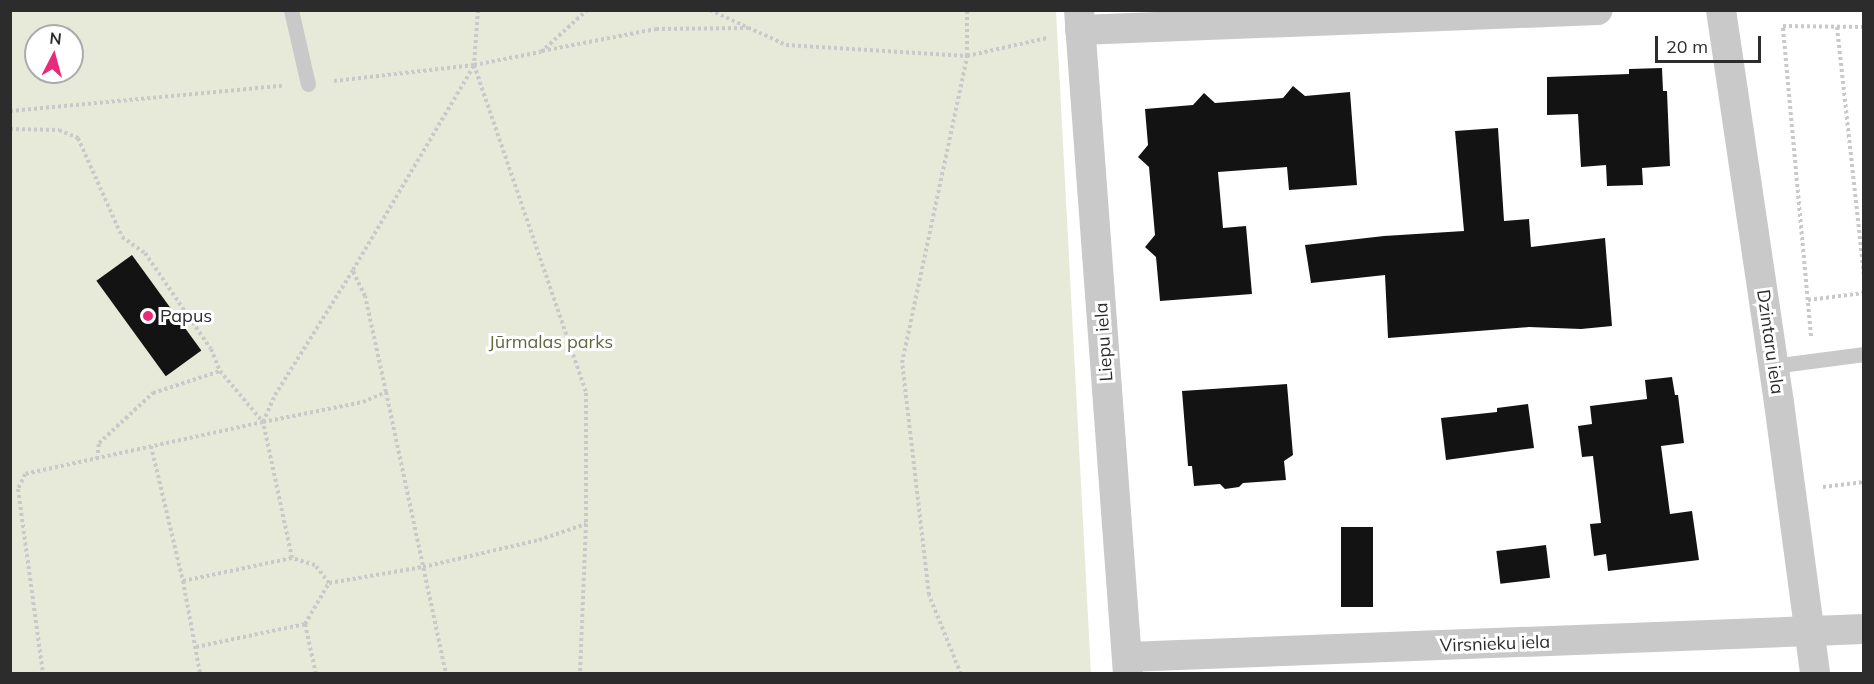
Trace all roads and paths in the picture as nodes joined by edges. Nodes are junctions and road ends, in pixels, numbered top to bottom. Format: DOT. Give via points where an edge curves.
graph roads {
  1 [pos="291,10"];
  2 [pos="478,10"];
  3 [pos="587,10"];
  4 [pos="710,10"];
  5 [pos="967,10"];
  6 [pos="1598,10"];
  7 [pos="1721,10"];
  8 [pos="1080,20"];
  9 [pos="1837,27"];
  10 [pos="1863,27"];
  11 [pos="750,28"];
  12 [pos="541,51"];
  13 [pos="967,56"];
  14 [pos="474,65"];
  15 [pos="308,84"];
  16 [pos="10,111"];
  17 [pos="10,129"];
  18 [pos="353,270"];
  19 [pos="1863,277"];
  20 [pos="1863,293"];
  21 [pos="1808,300"];
  22 [pos="1863,354"];
  23 [pos="1814,361"];
  24 [pos="1773,366"];
  25 [pos="220,371"];
  26 [pos="386,392"];
  27 [pos="263,422"];
  28 [pos="151,446"];
  29 [pos="97,459"];
  30 [pos="1863,482"];
  31 [pos="1834,486"];
  32 [pos="586,524"];
  33 [pos="292,558"];
  34 [pos="423,567"];
  35 [pos="183,581"];
  36 [pos="329,583"];
  37 [pos="305,624"];
  38 [pos="1863,629"];
  39 [pos="1809,632"];
  40 [pos="196,647"];
  41 [pos="1128,665"];
  42 [pos="43,674"];
  43 [pos="200,674"];
  44 [pos="316,674"];
  45 [pos="446,674"];
  46 [pos="580,674"];
  47 [pos="961,674"];
  48 [pos="1815,674"];
  1 -- 15 [label="lane"];
  2 -- 14 [label="path"];
  3 -- 12 [label="path"];
  4 -- 11 [label="path"];
  5 -- 13 [label="path"];
  6 -- 8 [label="street"];
  7 -- 24 [label="street, Dzintaru iela"];
  8 -- 13 [label="path"];
  8 -- 41 [label="street, Liepu iela"];
  9 -- 10 [label="path"];
  9 -- 19 [label="path"];
  9 -- 21 [label="path" via="1783,26"];
  11 -- 12 [label="path" via="656,29"];
  11 -- 13 [label="path" via="786,45"];
  12 -- 14 [label="path"];
  13 -- 47 [label="path" via="902,363 929,596"];
  14 -- 15 [label="path"];
  14 -- 18 [label="path"];
  14 -- 32 [label="path" via="586,393"];
  15 -- 16 [label="path"];
  17 -- 25 [label="path" via="59,130 78,138 122,237 146,253 211,350"];
  18 -- 26 [label="path" via="366,296"];
  18 -- 27 [label="path" via="275,395"];
  20 -- 21 [label="path"];
  21 -- 23 [label="path"];
  22 -- 23 [label="lane"];
  23 -- 24 [label="lane"];
  24 -- 39 [label="street, Dzintaru iela"];
  25 -- 27 [label="path"];
  25 -- 29 [label="path" via="153,393 99,443"];
  26 -- 27 [label="path" via="363,402"];
  26 -- 34 [label="path"];
  27 -- 28 [label="path"];
  27 -- 33 [label="path"];
  28 -- 29 [label="path"];
  28 -- 35 [label="path"];
  29 -- 42 [label="path" via="25,474 18,489"];
  30 -- 31 [label="path"];
  32 -- 34 [label="path" via="539,540"];
  32 -- 46 [label="path"];
  33 -- 35 [label="path"];
  33 -- 36 [label="path" via="315,566"];
  34 -- 36 [label="path"];
  34 -- 45 [label="path"];
  35 -- 40 [label="path"];
  36 -- 37 [label="path"];
  37 -- 40 [label="path"];
  37 -- 44 [label="path"];
  38 -- 39 [label="street, Virsnieku iela"];
  39 -- 41 [label="street, Virsnieku iela"];
  39 -- 48 [label="street, Dzintaru iela"];
  40 -- 43 [label="path"];
}
